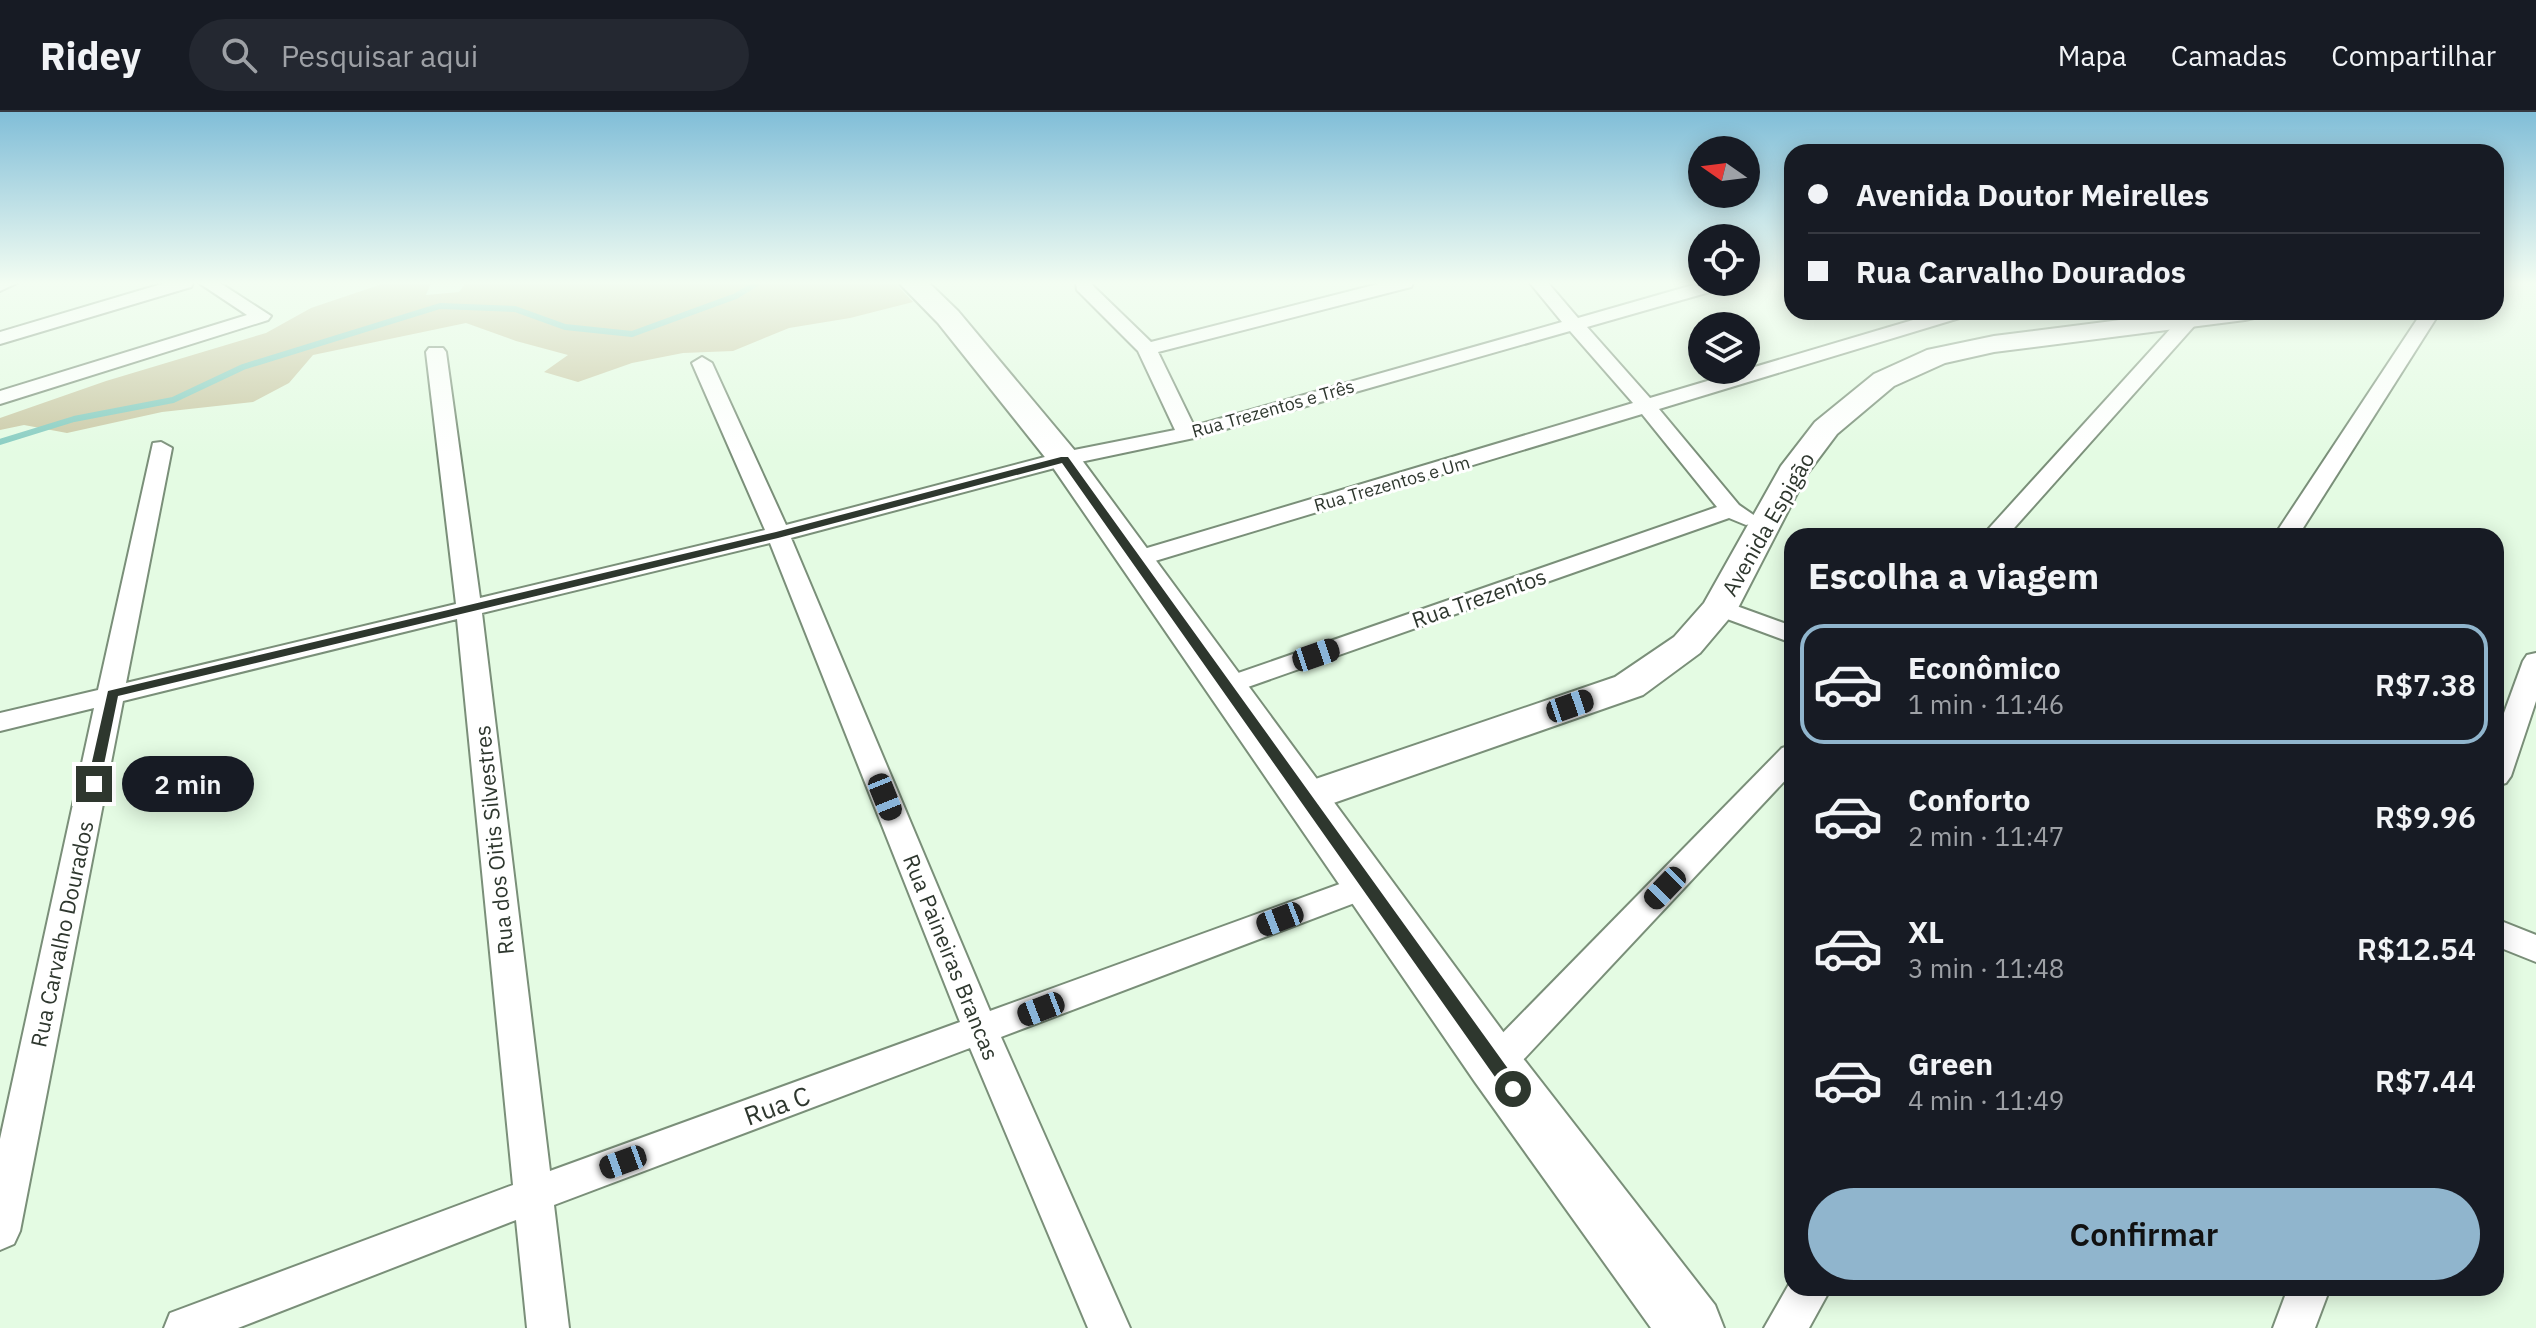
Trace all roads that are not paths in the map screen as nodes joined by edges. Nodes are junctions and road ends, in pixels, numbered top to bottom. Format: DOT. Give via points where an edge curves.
graph roads {
  1 [pos="186,340"];
  2 [pos="967,340"];
  3 [pos="1139,340"];
  4 [pos="1183,340"];
  5 [pos="1521,340"];
  6 [pos="1586,340"];
  7 [pos="1870,340"];
  8 [pos="2029,340"];
  9 [pos="2171,340"];
  10 [pos="2413,340"];
  11 [pos="1147,349"];
  12 [pos="436,352"];
  13 [pos="702,363"];
  14 [pos="0,398"];
  15 [pos="1648,408"];
  16 [pos="1187,434"];
  17 [pos="161,448"];
  18 [pos="1064,459"];
  19 [pos="1731,510"];
  20 [pos="1762,527"];
  21 [pos="2001,528"];
  22 [pos="2291,528"];
  23 [pos="778,534"];
  24 [pos="1136,559"];
  25 [pos="1720,608"];
  26 [pos="469,610"];
  27 [pos="1784,632"];
  28 [pos="2536,661"];
  29 [pos="1228,686"];
  30 [pos="112,694"];
  31 [pos="0,722"];
  32 [pos="2504,753"];
  33 [pos="1784,763"];
  34 [pos="1307,797"];
  35 [pos="1370,885"];
  36 [pos="2504,935"];
  37 [pos="2536,949"];
  38 [pos="981,1031"];
  39 [pos="1495,1065"];
  40 [pos="534,1195"];
  41 [pos="0,1231"];
  42 [pos="1805,1296"];
  43 [pos="2306,1296"];
  44 [pos="185,1328"];
  45 [pos="548,1328"];
  46 [pos="1109,1328"];
  47 [pos="1691,1328"];
  48 [pos="1785,1328"];
  49 [pos="2294,1328"];
  1 -- 14 [label="street"];
  2 -- 18 [label="main road"];
  3 -- 11 [label="street"];
  4 -- 11 [label="street"];
  5 -- 16 [label="street, Rua Trezentos e Três"];
  6 -- 15 [label="street"];
  7 -- 15 [label="street, Rua Trezentos e Um"];
  8 -- 20 [label="street, Avenida Espigão" via="1937,356 1884,380 1826,428 1792,473"];
  9 -- 21 [label="street"];
  10 -- 22 [label="street"];
  11 -- 16 [label="street"];
  12 -- 26 [label="street, Rua dos Oitis Silvestres"];
  13 -- 23 [label="street, Rua Paineiras Brancas"];
  15 -- 19 [label="street"];
  15 -- 24 [label="street, Rua Trezentos e Um"];
  16 -- 18 [label="street, Rua Trezentos e Três"];
  17 -- 30 [label="street, Rua Carvalho Dourados"];
  18 -- 23 [label="street, Rua Trezentos e Três"];
  18 -- 24 [label="main road"];
  19 -- 20 [label="street"];
  19 -- 29 [label="street, Rua Trezentos"];
  20 -- 25 [label="street, Avenida Espigão"];
  23 -- 26 [label="street, Rua Trezentos e Três"];
  23 -- 38 [label="street, Rua Paineiras Brancas"];
  24 -- 29 [label="main road"];
  25 -- 27 [label="street"];
  25 -- 34 [label="street, Avenida Espigão" via="1687,645 1629,686"];
  26 -- 30 [label="street, Rua Trezentos e Três"];
  26 -- 40 [label="street, Rua dos Oitis Silvestres"];
  28 -- 32 [label="street"];
  29 -- 34 [label="main road"];
  30 -- 31 [label="street, Rua Trezentos e Três"];
  30 -- 41 [label="street, Rua Carvalho Dourados"];
  33 -- 39 [label="street"];
  34 -- 35 [label="main road"];
  35 -- 38 [label="street, Rua C"];
  35 -- 39 [label="main road"];
  36 -- 37 [label="street"];
  38 -- 40 [label="street, Rua C"];
  38 -- 46 [label="street, Rua Paineiras Brancas"];
  39 -- 47 [label="main road"];
  40 -- 44 [label="street, Rua C"];
  40 -- 45 [label="street, Rua dos Oitis Silvestres"];
  42 -- 48 [label="street"];
  43 -- 49 [label="street"];
}
